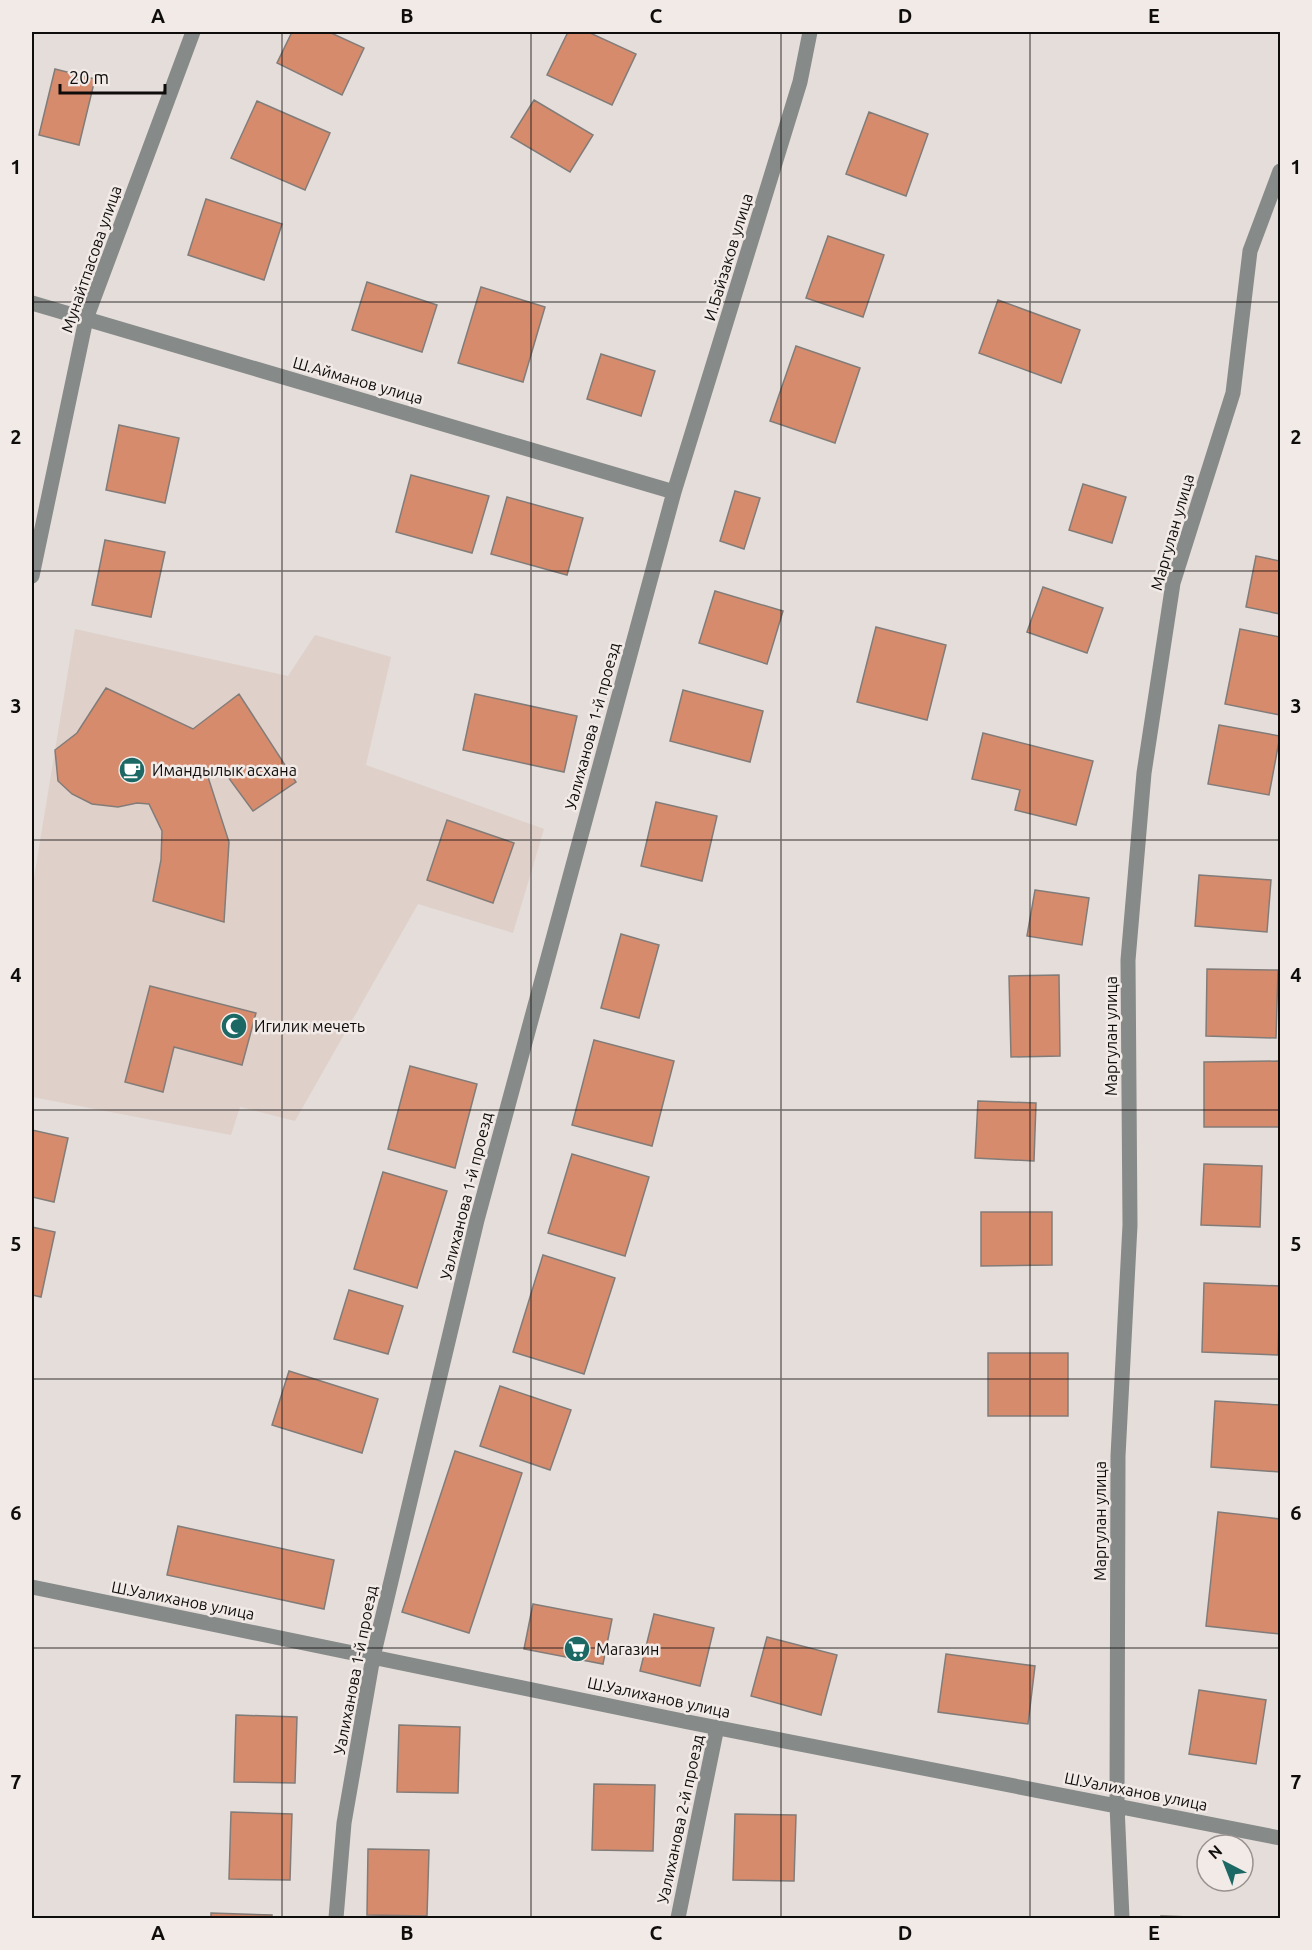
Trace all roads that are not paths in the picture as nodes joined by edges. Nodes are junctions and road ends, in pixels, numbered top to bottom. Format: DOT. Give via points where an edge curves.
graph roads {
  1 [pos="193,32"];
  2 [pos="810,32"];
  3 [pos="1281,171"];
  4 [pos="32,303"];
  5 [pos="86,318"];
  6 [pos="674,492"];
  7 [pos="32,576"];
  8 [pos="32,1587"];
  9 [pos="373,1657"];
  10 [pos="717,1727"];
  11 [pos="1117,1806"];
  12 [pos="1281,1838"];
  13 [pos="336,1918"];
  14 [pos="678,1918"];
  15 [pos="1122,1918"];
  1 -- 5 [label="street, Мунайтпасова улица"];
  2 -- 6 [label="street, И.Байзаков улица" via="800,82"];
  3 -- 11 [label="street, Маргулан улица" via="1250,251 1233,393 1173,584 1144,773 1128,960 1130,1225 1118,1456"];
  4 -- 5 [label="street, Ш.Айманов улица"];
  5 -- 6 [label="street, Ш.Айманов улица"];
  5 -- 7 [label="street, Мунайтпасова улица"];
  6 -- 9 [label="street, Уалиханова 1-й проезд" via="477,1220"];
  8 -- 9 [label="street, Ш.Уалиханов улица"];
  9 -- 10 [label="street, Ш.Уалиханов улица"];
  9 -- 13 [label="street, Уалиханова 1-й проезд" via="344,1823"];
  10 -- 11 [label="street, Ш.Уалиханов улица"];
  10 -- 14 [label="street, Уалиханова 2-й проезд"];
  11 -- 12 [label="street, Ш.Уалиханов улица"];
  11 -- 15 [label="street, Маргулан улица"];
}
